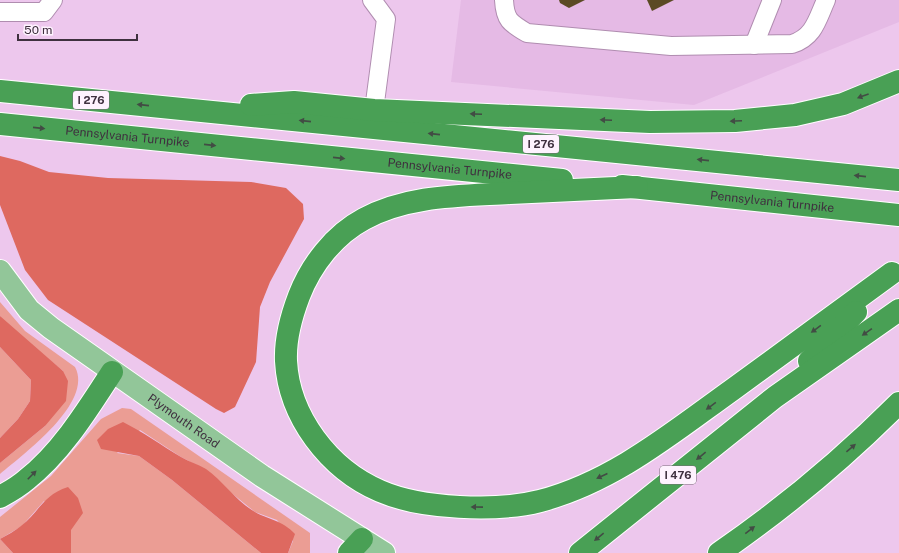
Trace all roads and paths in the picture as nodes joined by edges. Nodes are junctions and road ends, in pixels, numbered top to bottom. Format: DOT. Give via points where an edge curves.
graph roads {
  1 [pos="53,0"];
  2 [pos="372,0"];
  3 [pos="504,0"];
  4 [pos="772,0"];
  5 [pos="826,0"];
  6 [pos="0,12"];
  7 [pos="754,45"];
  8 [pos="899,81"];
  9 [pos="0,90"];
  10 [pos="182,109"];
  11 [pos="374,110"];
  12 [pos="0,124"];
  13 [pos="899,180"];
  14 [pos="637,187"];
  15 [pos="899,215"];
  16 [pos="896,269"];
  17 [pos="0,270"];
  18 [pos="899,310"];
  19 [pos="112,372"];
  20 [pos="776,397"];
  21 [pos="899,403"];
  22 [pos="0,497"];
  23 [pos="356,546"];
  24 [pos="384,553"];
  25 [pos="580,553"];
  26 [pos="719,553"];
  1 -- 6 [label="lane" via="44,12"];
  2 -- 11 [label="lane" via="386,19"];
  3 -- 7 [label="lane" via="505,13 514,25 527,33 671,46"];
  4 -- 7 [label="lane"];
  5 -- 7 [label="lane" via="811,32 803,40 792,44"];
  8 -- 11 [label="highway, one-way" via="843,104 795,115 736,121 650,122"];
  10 -- 9 [label="highway, I 276, one-way"];
  10 -- 11 [label="highway" via="294,102"];
  13 -- 10 [label="highway, I 276, one-way"];
  12 -- 14 [label="highway, Pennsylvania Turnpike, one-way"];
  14 -- 15 [label="highway, Pennsylvania Turnpike"];
  16 -- 14 [label="highway, one-way" via="653,448 604,476 538,501 491,507 413,501 379,491 335,462 320,446 302,418 294,398 286,362 287,348 289,329 302,288 338,237 365,218 422,200"];
  16 -- 20 [label="highway, I 476"];
  17 -- 19 [label="main road, Plymouth Road" via="29,310"];
  18 -- 20 [label="highway, one-way"];
  22 -- 19 [label="highway, one-way" via="26,480 48,458 82,418"];
  19 -- 23 [label="main road, Plymouth Road" via="262,476"];
  20 -- 25 [label="highway, I 476, one-way"];
  26 -- 21 [label="highway, one-way" via="812,482 866,436"];
  23 -- 24 [label="main road, Plymouth Road"];
}
